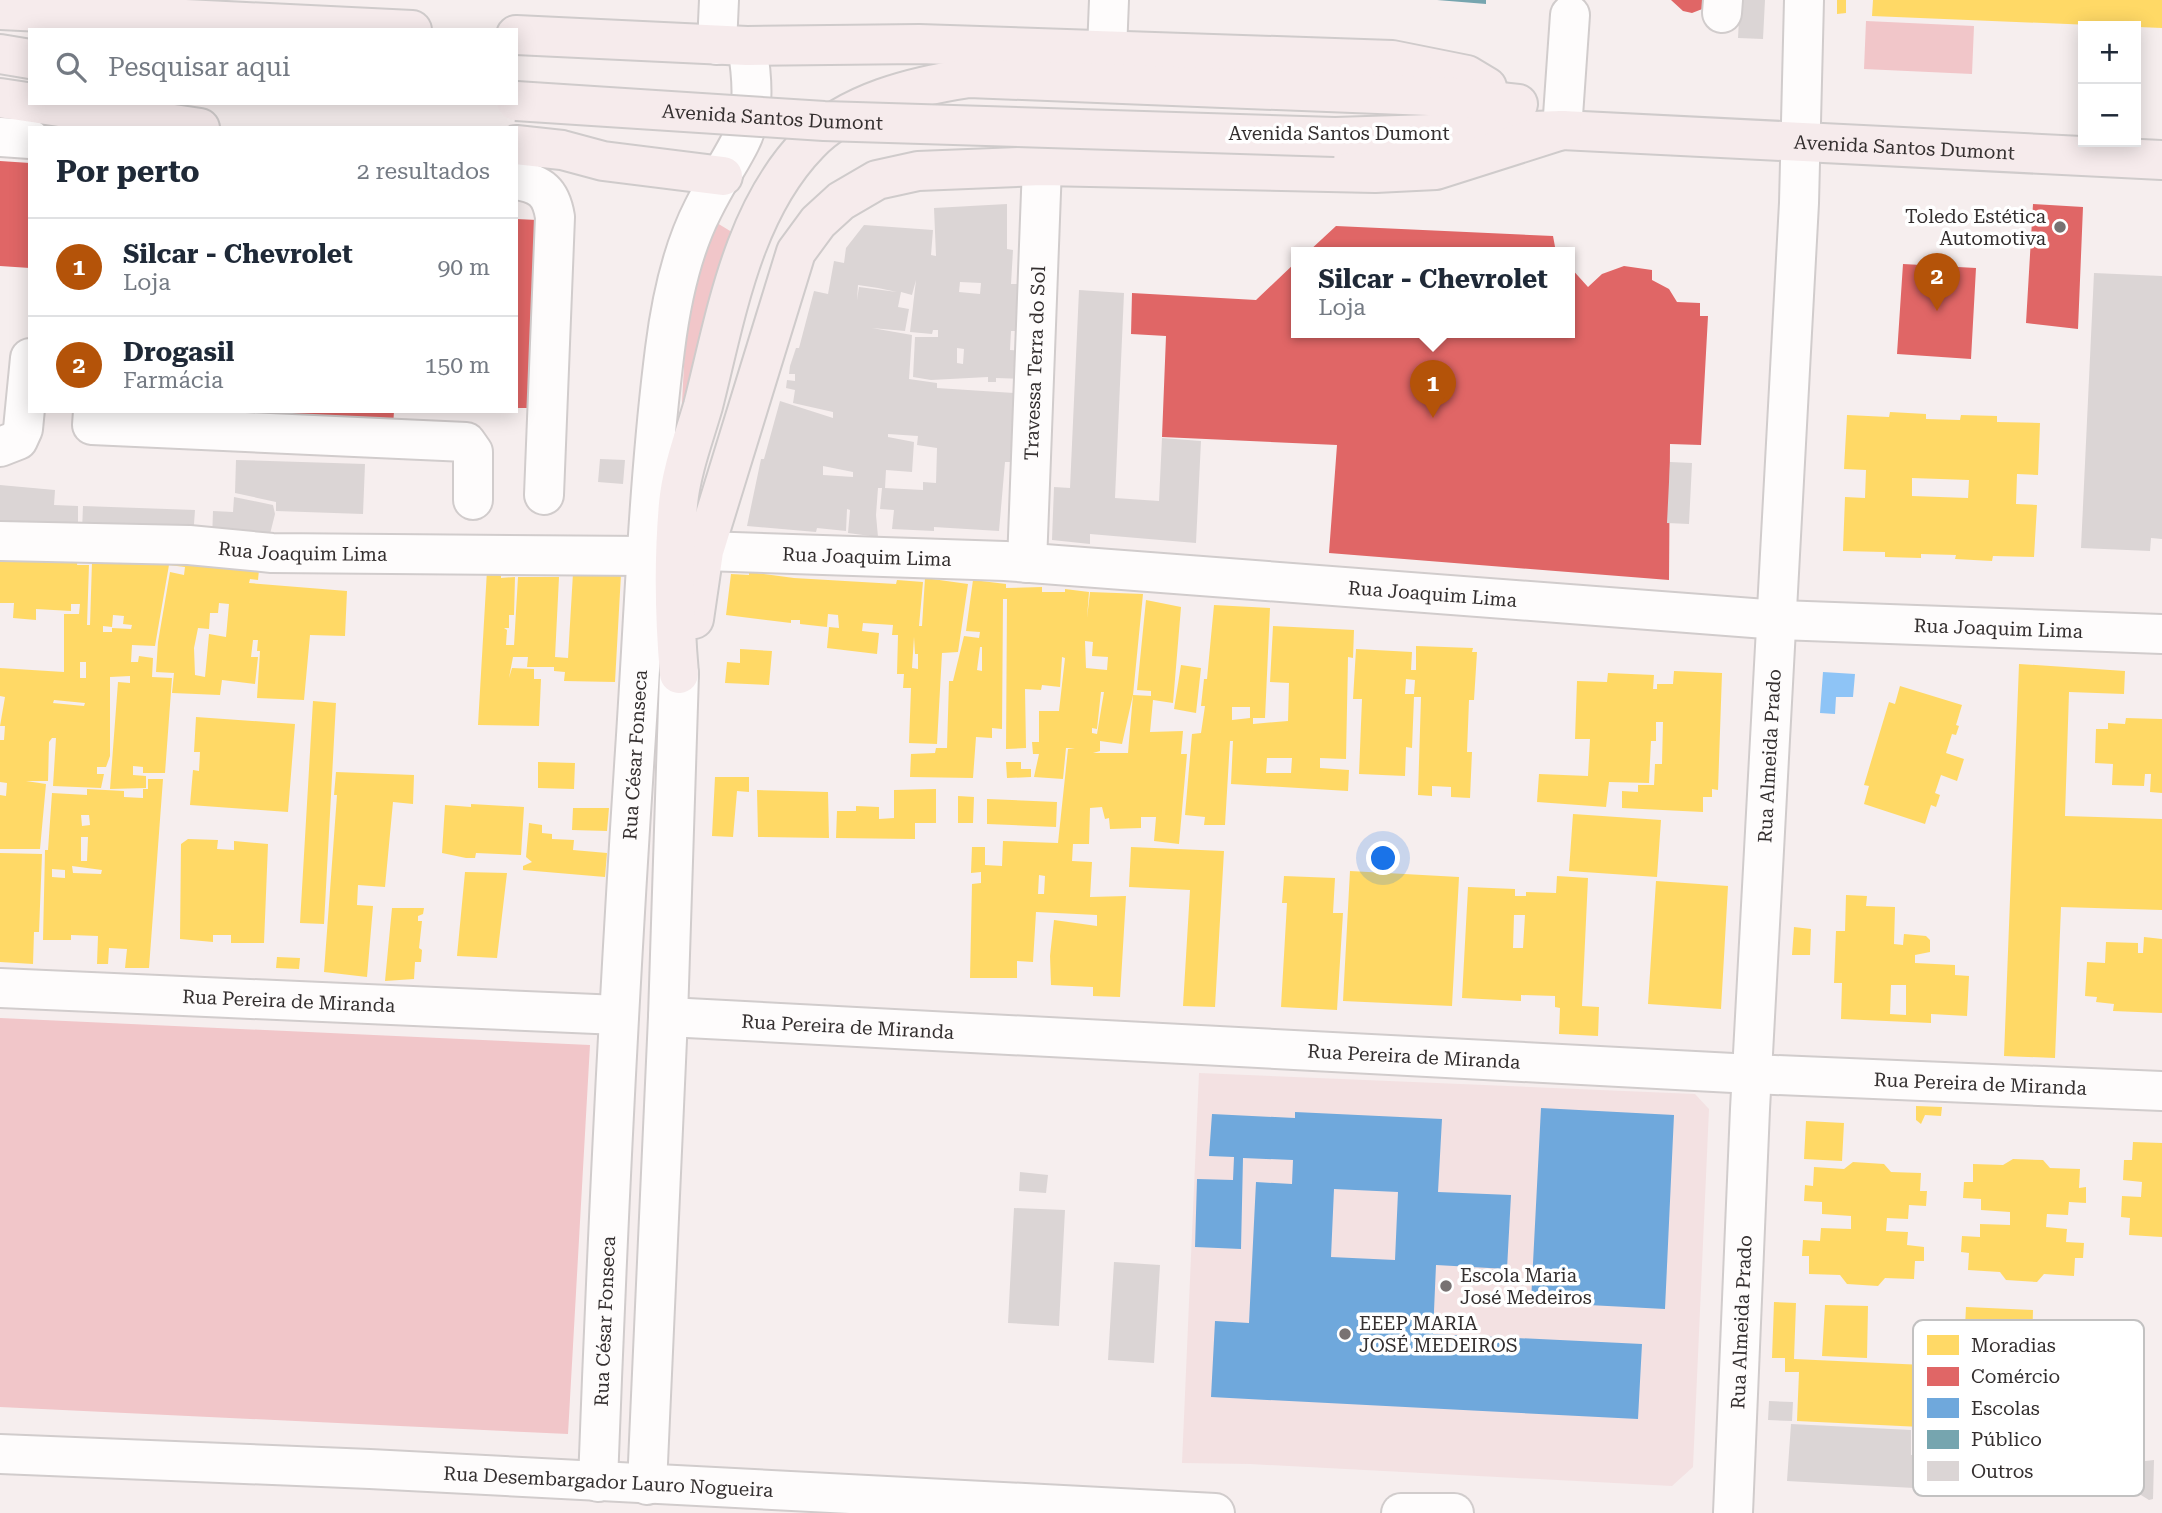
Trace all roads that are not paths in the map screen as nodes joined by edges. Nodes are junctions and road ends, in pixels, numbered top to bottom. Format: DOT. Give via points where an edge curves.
graph roads {
  1 [pos="719,0"];
  2 [pos="1109,0"];
  3 [pos="1804,0"];
  4 [pos="0,10"];
  5 [pos="1570,15"];
  6 [pos="371,28"];
  7 [pos="518,35"];
  8 [pos="732,45"];
  9 [pos="1107,51"];
  10 [pos="0,54"];
  11 [pos="28,59"];
  12 [pos="0,98"];
  13 [pos="518,102"];
  14 [pos="28,104"];
  15 [pos="1518,104"];
  16 [pos="32,105"];
  17 [pos="108,122"];
  18 [pos="169,126"];
  19 [pos="1562,130"];
  20 [pos="0,137"];
  21 [pos="28,139"];
  22 [pos="1799,144"];
  23 [pos="518,145"];
  24 [pos="2162,160"];
  25 [pos="1042,166"];
  26 [pos="723,176"];
  27 [pos="518,180"];
  28 [pos="28,378"];
  29 [pos="93,413"];
  30 [pos="0,447"];
  31 [pos="544,495"];
  32 [pos="473,500"];
  33 [pos="0,541"];
  34 [pos="704,551"];
  35 [pos="646,556"];
  36 [pos="1027,563"];
  37 [pos="1779,620"];
  38 [pos="2162,634"];
  39 [pos="679,674"];
  40 [pos="0,988"];
  41 [pos="619,1015"];
  42 [pos="668,1017"];
  43 [pos="1752,1074"];
  44 [pos="2162,1091"];
  45 [pos="0,1454"];
  46 [pos="598,1482"];
  47 [pos="647,1485"];
  48 [pos="1215,1513"];
  49 [pos="1401,1513"];
  50 [pos="1454,1513"];
  51 [pos="1733,1513"];
  1 -- 8 [label="street, Rua César Fonseca"];
  2 -- 9 [label="street"];
  3 -- 22 [label="street, Rua Almeida Prado"];
  4 -- 6 [label="main road"];
  5 -- 19 [label="street"];
  7 -- 8 [label="main road"];
  8 -- 9 [label="main road" via="919,44"];
  8 -- 26 [label="street, Rua César Fonseca" via="754,87 750,122"];
  9 -- 15 [label="main road" via="1392,60 1467,75"];
  10 -- 11 [label="main road"];
  12 -- 14 [label="main road"];
  13 -- 19 [label="main road, Avenida Santos Dumont, bridge" via="824,121 1335,136"];
  15 -- 19 [label="main road"];
  15 -- 39 [label="main road" via="1454,97 969,78 941,82 854,111 810,141 784,173 759,213 741,265 678,501 673,603"];
  16 -- 17 [label="main road"];
  17 -- 18 [label="main road"];
  19 -- 22 [label="main road, Avenida Santos Dumont"];
  19 -- 25 [label="main road" via="1436,170 1375,173"];
  20 -- 21 [label="street"];
  22 -- 24 [label="main road, Avenida Santos Dumont"];
  22 -- 37 [label="street, Rua Almeida Prado"];
  23 -- 26 [label="main road"];
  25 -- 34 [label="main road" via="918,171 877,180 841,201 818,222 796,252"];
  25 -- 36 [label="street, Travessa Terra do Sol"];
  26 -- 35 [label="street, Rua César Fonseca" via="703,208 673,298"];
  27 -- 31 [label="street" via="546,190 555,217"];
  28 -- 30 [label="street" via="19,440"];
  29 -- 32 [label="street" via="92,425 466,442 473,452"];
  33 -- 35 [label="street, Rua Joaquim Lima" via="189,545 272,553"];
  34 -- 36 [label="street, Rua Joaquim Lima"];
  34 -- 39 [label="main road" via="697,608"];
  35 -- 41 [label="street, Rua César Fonseca"];
  36 -- 37 [label="street, Rua Joaquim Lima"];
  37 -- 38 [label="street, Rua Joaquim Lima"];
  37 -- 43 [label="street, Rua Almeida Prado"];
  39 -- 42 [label="street"];
  40 -- 41 [label="street, Rua Pereira de Miranda"];
  41 -- 46 [label="street, Rua César Fonseca"];
  42 -- 43 [label="street, Rua Pereira de Miranda"];
  42 -- 47 [label="street"];
  43 -- 44 [label="street, Rua Pereira de Miranda"];
  43 -- 51 [label="street, Rua Almeida Prado"];
  45 -- 46 [label="street, Rua Desembargador Lauro Nogueira"];
  46 -- 47 [label="street, Rua Desembargador Lauro Nogueira"];
  47 -- 48 [label="street, Rua Desembargador Lauro Nogueira"];
  49 -- 50 [label="street"];
}
